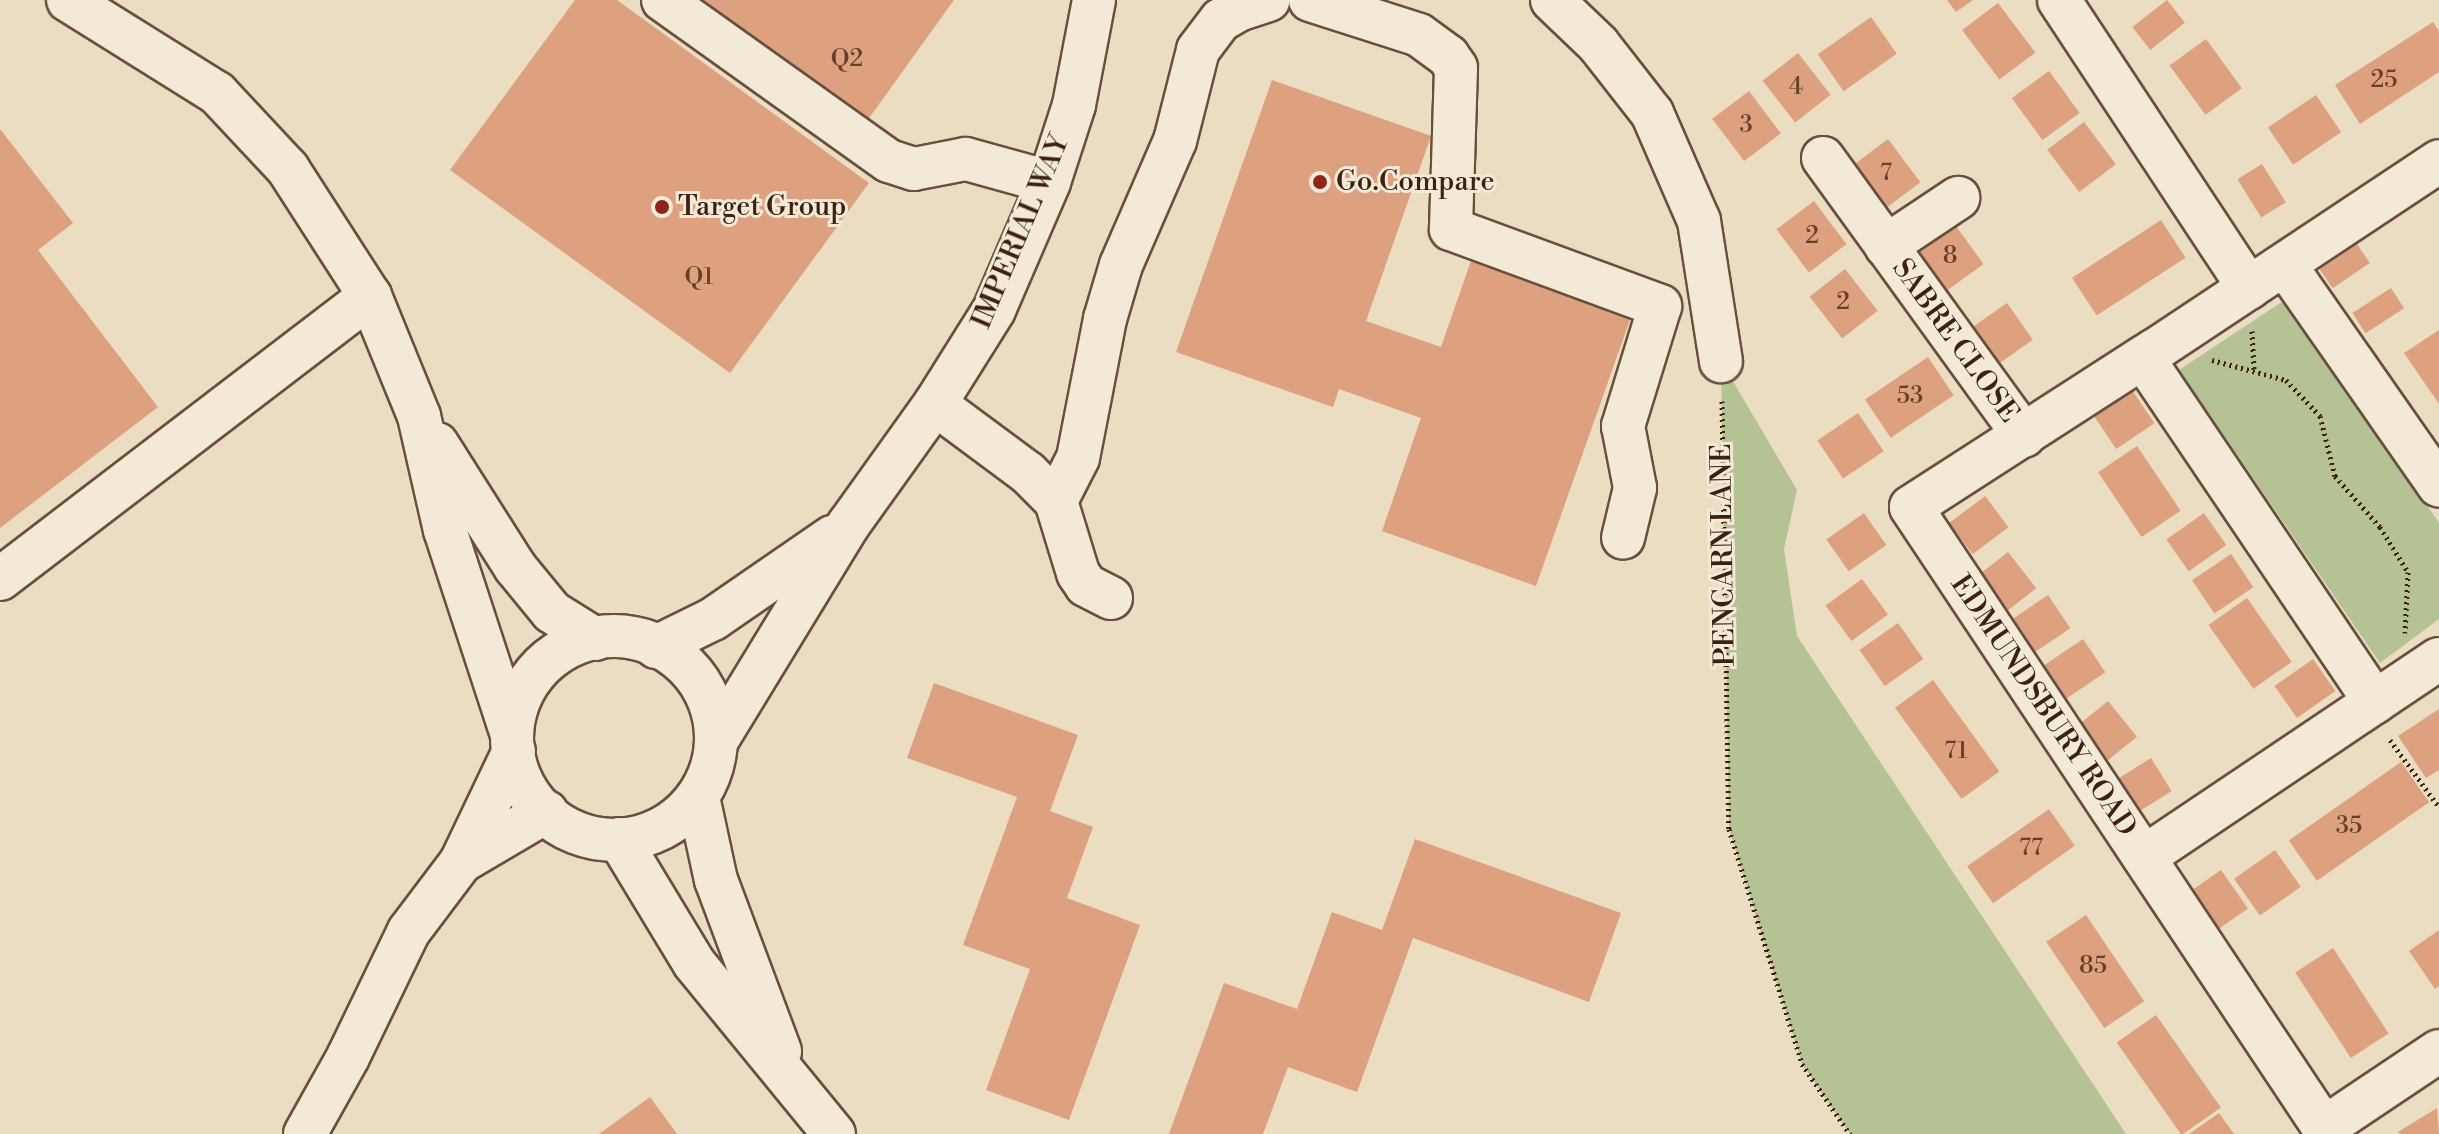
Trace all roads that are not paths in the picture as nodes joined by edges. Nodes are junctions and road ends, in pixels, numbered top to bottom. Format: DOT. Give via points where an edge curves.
graph roads {
  1 [pos="68,0"];
  2 [pos="663,0"];
  3 [pos="1094,0"];
  4 [pos="1268,0"];
  5 [pos="1310,0"];
  6 [pos="1552,0"];
  7 [pos="2059,0"];
  8 [pos="1823,158"];
  9 [pos="2439,161"];
  10 [pos="1049,182"];
  11 [pos="1958,198"];
  12 [pos="1886,246"];
  13 [pos="2285,265"];
  14 [pos="2249,288"];
  15 [pos="370,296"];
  16 [pos="2149,354"];
  17 [pos="1721,361"];
  18 [pos="935,404"];
  19 [pos="419,416"];
  20 [pos="2024,436"];
  21 [pos="2439,486"];
  22 [pos="1056,501"];
  23 [pos="849,524"];
  24 [pos="1623,538"];
  25 [pos="0,579"];
  26 [pos="1111,598"];
  27 [pos="595,639"];
  28 [pos="656,647"];
  29 [pos="2439,659"];
  30 [pos="2381,697"];
  31 [pos="717,740"];
  32 [pos="513,743"];
  33 [pos="698,797"];
  34 [pos="546,812"];
  35 [pos="619,839"];
  36 [pos="2144,857"];
  37 [pos="461,862"];
  38 [pos="2439,1051"];
  39 [pos="794,1087"];
  40 [pos="2326,1131"];
  41 [pos="305,1134"];
  42 [pos="834,1134"];
  1 -- 15 [label="street" via="217,93 288,169"];
  2 -- 10 [label="street" via="889,161 914,169 966,159"];
  3 -- 10 [label="street, IMPERIAL WAY" via="1074,105"];
  4 -- 22 [label="street" via="1221,20 1198,50 1175,141 1121,265 1078,458"];
  5 -- 24 [label="street" via="1419,35 1456,68 1451,229 1660,306 1623,426 1635,488"];
  6 -- 17 [label="street" via="1598,44 1652,113 1699,221"];
  7 -- 14 [label="street"];
  8 -- 12 [label="street, SABRE CLOSE"];
  9 -- 13 [label="street, EDMUNDSBURY ROAD"];
  10 -- 18 [label="street, IMPERIAL WAY" via="994,310"];
  11 -- 12 [label="street, SABRE CLOSE"];
  12 -- 20 [label="street, SABRE CLOSE"];
  13 -- 14 [label="street, EDMUNDSBURY ROAD"];
  13 -- 21 [label="street"];
  14 -- 16 [label="street, EDMUNDSBURY ROAD"];
  15 -- 19 [label="street"];
  15 -- 25 [label="street"];
  16 -- 20 [label="street, EDMUNDSBURY ROAD"];
  16 -- 30 [label="street" via="2263,535"];
  18 -- 22 [label="street" via="1028,473"];
  18 -- 23 [label="street, IMPERIAL WAY"];
  19 -- 27 [label="street" via="515,567 552,612"];
  19 -- 32 [label="street" via="445,530"];
  20 -- 36 [label="street, EDMUNDSBURY ROAD" via="1911,507"];
  22 -- 26 [label="street" via="1078,573 1086,585"];
  23 -- 28 [label="street, IMPERIAL WAY" via="713,619"];
  23 -- 31 [label="street, IMPERIAL WAY"];
  27 -- 28 [label="street, IMPERIAL WAY" via="610,635"];
  27 -- 32 [label="street, IMPERIAL WAY" via="563,650 536,672 523,692"];
  28 -- 31 [label="street, IMPERIAL WAY" via="689,667 701,683 715,716"];
  29 -- 30 [label="street"];
  30 -- 36 [label="street"];
  31 -- 33 [label="street, IMPERIAL WAY" via="710,775"];
  32 -- 34 [label="street, IMPERIAL WAY" via="517,770 530,797"];
  32 -- 37 [label="street"];
  33 -- 35 [label="street, IMPERIAL WAY" via="673,822"];
  33 -- 39 [label="street" via="716,880"];
  34 -- 35 [label="street, IMPERIAL WAY" via="573,832"];
  34 -- 37 [label="street"];
  35 -- 39 [label="street" via="694,963"];
  36 -- 40 [label="street, EDMUNDSBURY ROAD"];
  37 -- 41 [label="street" via="403,941"];
  38 -- 40 [label="street"];
  39 -- 42 [label="street"];
}
